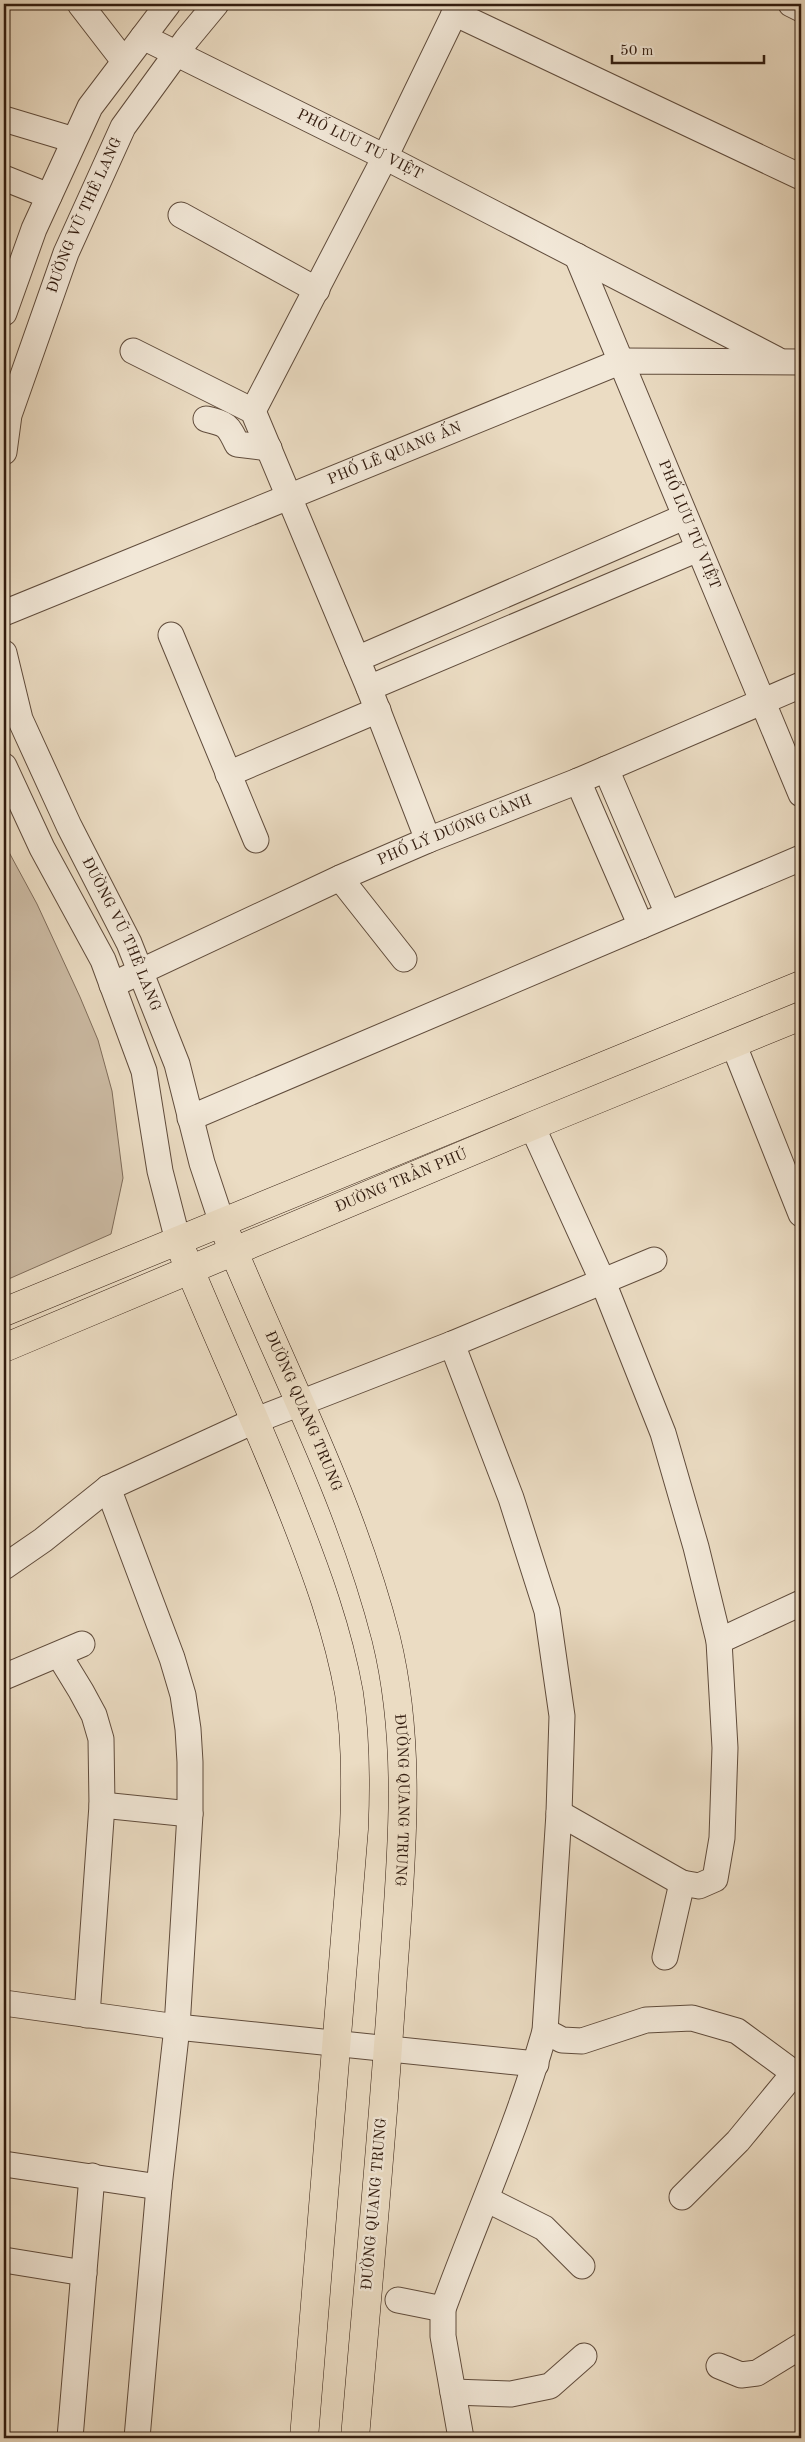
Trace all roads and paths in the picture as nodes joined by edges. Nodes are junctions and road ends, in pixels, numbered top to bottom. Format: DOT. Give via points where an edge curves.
graph roads {
  1 [pos="80,4"];
  2 [pos="168,4"];
  3 [pos="216,4"];
  4 [pos="791,4"];
  5 [pos="456,8"];
  6 [pos="801,9"];
  7 [pos="143,37"];
  8 [pos="177,53"];
  9 [pos="124,61"];
  10 [pos="4,119"];
  11 [pos="74,140"];
  12 [pos="385,157"];
  13 [pos="801,177"];
  14 [pos="4,178"];
  15 [pos="49,196"];
  16 [pos="181,215"];
  17 [pos="577,256"];
  18 [pos="318,290"];
  19 [pos="4,314"];
  20 [pos="133,352"];
  21 [pos="622,361"];
  22 [pos="791,362"];
  23 [pos="253,411"];
  24 [pos="206,420"];
  25 [pos="269,448"];
  26 [pos="4,452"];
  27 [pos="290,497"];
  28 [pos="684,517"];
  29 [pos="698,548"];
  30 [pos="4,613"];
  31 [pos="171,634"];
  32 [pos="4,653"];
  33 [pos="357,659"];
  34 [pos="801,684"];
  35 [pos="373,699"];
  36 [pos="763,701"];
  37 [pos="4,766"];
  38 [pos="606,769"];
  39 [pos="228,774"];
  40 [pos="578,781"];
  41 [pos="801,794"];
  42 [pos="256,840"];
  43 [pos="428,840"];
  44 [pos="801,858"];
  45 [pos="340,878"];
  46 [pos="668,914"];
  47 [pos="641,926"];
  48 [pos="404,959"];
  49 [pos="141,972"];
  50 [pos="112,985"];
  51 [pos="801,985"];
  52 [pos="801,1016"];
  53 [pos="733,1044"];
  54 [pos="190,1118"];
  55 [pos="532,1126"];
  56 [pos="801,1214"];
  57 [pos="222,1223"];
  58 [pos="178,1242"];
  59 [pos="234,1253"];
  60 [pos="654,1260"];
  61 [pos="190,1271"];
  62 [pos="603,1282"];
  63 [pos="4,1312"];
  64 [pos="452,1344"];
  65 [pos="4,1348"];
  66 [pos="300,1402"];
  67 [pos="254,1421"];
  68 [pos="108,1488"];
  69 [pos="4,1567"];
  70 [pos="801,1604"];
  71 [pos="719,1641"];
  72 [pos="82,1644"];
  73 [pos="59,1655"];
  74 [pos="5,1671"];
  75 [pos="102,1805"];
  76 [pos="559,1813"];
  77 [pos="190,1814"];
  78 [pos="682,1883"];
  79 [pos="665,1957"];
  80 [pos="4,2003"];
  81 [pos="87,2014"];
  82 [pos="177,2027"];
  83 [pos="545,2031"];
  84 [pos="338,2043"];
  85 [pos="388,2047"];
  86 [pos="536,2064"];
  87 [pos="798,2075"];
  88 [pos="4,2164"];
  89 [pos="92,2176"];
  90 [pos="159,2187"];
  91 [pos="682,2197"];
  92 [pos="486,2199"];
  93 [pos="4,2260"];
  94 [pos="582,2266"];
  95 [pos="84,2273"];
  96 [pos="398,2300"];
  97 [pos="443,2309"];
  98 [pos="801,2346"];
  99 [pos="584,2356"];
  100 [pos="719,2366"];
  101 [pos="452,2392"];
  102 [pos="70,2438"];
  103 [pos="137,2438"];
  104 [pos="304,2438"];
  105 [pos="355,2438"];
  106 [pos="461,2438"];
  1 -- 9 [label="street"];
  2 -- 7 [label="street"];
  3 -- 8 [label="street, ĐƯỜNG VŨ THÊ LANG"];
  4 -- 6 [label="street"];
  5 -- 12 [label="street"];
  5 -- 13 [label="street"];
  7 -- 8 [label="street, PHỐ LƯU TƯ VIỆT"];
  7 -- 9 [label="street"];
  8 -- 12 [label="street, PHỐ LƯU TƯ VIỆT"];
  8 -- 26 [label="street, ĐƯỜNG VŨ THÊ LANG" via="123,127 66,253 9,415"];
  9 -- 11 [label="street" via="90,107"];
  10 -- 11 [label="street"];
  11 -- 15 [label="street"];
  12 -- 17 [label="street, PHỐ LƯU TƯ VIỆT"];
  12 -- 18 [label="street"];
  14 -- 15 [label="street"];
  15 -- 19 [label="street"];
  16 -- 18 [label="street"];
  17 -- 21 [label="street, PHỐ LƯU TƯ VIỆT"];
  17 -- 22 [label="street, PHỐ LƯU TƯ VIỆT"];
  18 -- 23 [label="street"];
  20 -- 23 [label="street"];
  21 -- 22 [label="street, PHỐ LÊ QUANG ẤN"];
  21 -- 27 [label="street, PHỐ LÊ QUANG ẤN"];
  21 -- 28 [label="street, PHỐ LƯU TƯ VIỆT"];
  23 -- 25 [label="street"];
  24 -- 25 [label="street" via="224,423 237,444"];
  25 -- 27 [label="street"];
  27 -- 30 [label="street, PHỐ LÊ QUANG ẤN"];
  27 -- 33 [label="street"];
  28 -- 29 [label="street, PHỐ LƯU TƯ VIỆT"];
  28 -- 33 [label="street"];
  29 -- 35 [label="street"];
  29 -- 36 [label="street, PHỐ LƯU TƯ VIỆT"];
  31 -- 39 [label="street"];
  32 -- 49 [label="street, ĐƯỜNG VŨ THÊ LANG" via="20,719"];
  33 -- 35 [label="street"];
  34 -- 36 [label="street, PHỐ LÝ DƯƠNG CẢNH"];
  35 -- 39 [label="street"];
  35 -- 43 [label="street"];
  36 -- 38 [label="street, PHỐ LÝ DƯƠNG CẢNH"];
  36 -- 41 [label="street, PHỐ LƯU TƯ VIỆT"];
  37 -- 50 [label="street, ĐƯỜNG VŨ THÊ LANG" via="42,848 103,960"];
  38 -- 40 [label="street, PHỐ LÝ DƯƠNG CẢNH"];
  38 -- 46 [label="street"];
  39 -- 42 [label="street"];
  40 -- 43 [label="street, PHỐ LÝ DƯƠNG CẢNH"];
  40 -- 47 [label="street"];
  43 -- 45 [label="street, PHỐ LÝ DƯƠNG CẢNH"];
  44 -- 46 [label="street"];
  45 -- 48 [label="street"];
  45 -- 49 [label="street, PHỐ LÝ DƯƠNG CẢNH"];
  46 -- 47 [label="street"];
  47 -- 54 [label="street"];
  49 -- 50 [label="street, PHỐ LÝ DƯƠNG CẢNH"];
  49 -- 54 [label="street, ĐƯỜNG VŨ THÊ LANG" via="177,1064"];
  50 -- 58 [label="street, ĐƯỜNG VŨ THÊ LANG" via="144,1071 160,1171"];
  51 -- 57 [label="main road, ĐƯỜNG TRẦN PHÚ"];
  52 -- 53 [label="main road, ĐƯỜNG TRẦN PHÚ"];
  53 -- 55 [label="main road, ĐƯỜNG TRẦN PHÚ"];
  53 -- 56 [label="street"];
  54 -- 57 [label="street, ĐƯỜNG VŨ THÊ LANG"];
  55 -- 59 [label="main road, ĐƯỜNG TRẦN PHÚ"];
  55 -- 62 [label="street"];
  57 -- 58 [label="main road, ĐƯỜNG TRẦN PHÚ"];
  57 -- 59 [label="main road, ĐƯỜNG QUANG TRUNG"];
  58 -- 61 [label="main road"];
  58 -- 63 [label="main road, ĐƯỜNG TRẦN PHÚ"];
  59 -- 61 [label="main road, ĐƯỜNG TRẦN PHÚ"];
  59 -- 66 [label="main road, ĐƯỜNG QUANG TRUNG"];
  60 -- 62 [label="street"];
  61 -- 65 [label="main road, ĐƯỜNG TRẦN PHÚ"];
  61 -- 67 [label="main road"];
  62 -- 64 [label="street"];
  62 -- 71 [label="street" via="663,1433"];
  64 -- 66 [label="street"];
  64 -- 76 [label="street" via="511,1498 547,1611 562,1716"];
  66 -- 67 [label="street"];
  66 -- 85 [label="main road, ĐƯỜNG QUANG TRUNG" via="372,1593 386,1638 396,1691 401,1738 403,1838"];
  67 -- 68 [label="street"];
  67 -- 84 [label="main road" via="312,1564 349,1694 355,1802"];
  68 -- 69 [label="street"];
  68 -- 77 [label="street" via="183,1695 188,1729"];
  70 -- 71 [label="street"];
  71 -- 78 [label="street" via="726,1748 720,1861 715,1879 699,1886"];
  72 -- 73 [label="street"];
  73 -- 74 [label="street"];
  73 -- 75 [label="street" via="90,1707 101,1739"];
  75 -- 77 [label="street"];
  75 -- 81 [label="street"];
  76 -- 78 [label="street"];
  76 -- 83 [label="street"];
  77 -- 82 [label="street"];
  78 -- 79 [label="street"];
  80 -- 81 [label="street"];
  81 -- 82 [label="street"];
  82 -- 84 [label="street"];
  82 -- 90 [label="street"];
  83 -- 86 [label="street"];
  83 -- 87 [label="street" via="562,2040 582,2041 646,2020 692,2018 737,2031"];
  84 -- 85 [label="street"];
  84 -- 104 [label="main road"];
  85 -- 86 [label="street"];
  85 -- 105 [label="main road, ĐƯỜNG QUANG TRUNG"];
  86 -- 92 [label="street"];
  87 -- 91 [label="street" via="738,2142"];
  88 -- 89 [label="street"];
  89 -- 90 [label="street"];
  89 -- 95 [label="street"];
  90 -- 103 [label="street"];
  92 -- 94 [label="street" via="544,2228"];
  92 -- 97 [label="street"];
  93 -- 95 [label="street"];
  95 -- 102 [label="street"];
  96 -- 97 [label="street"];
  97 -- 101 [label="street" via="443,2336"];
  98 -- 100 [label="street" via="757,2373 741,2375"];
  99 -- 101 [label="street" via="550,2386 511,2394"];
  101 -- 106 [label="street"];
}
